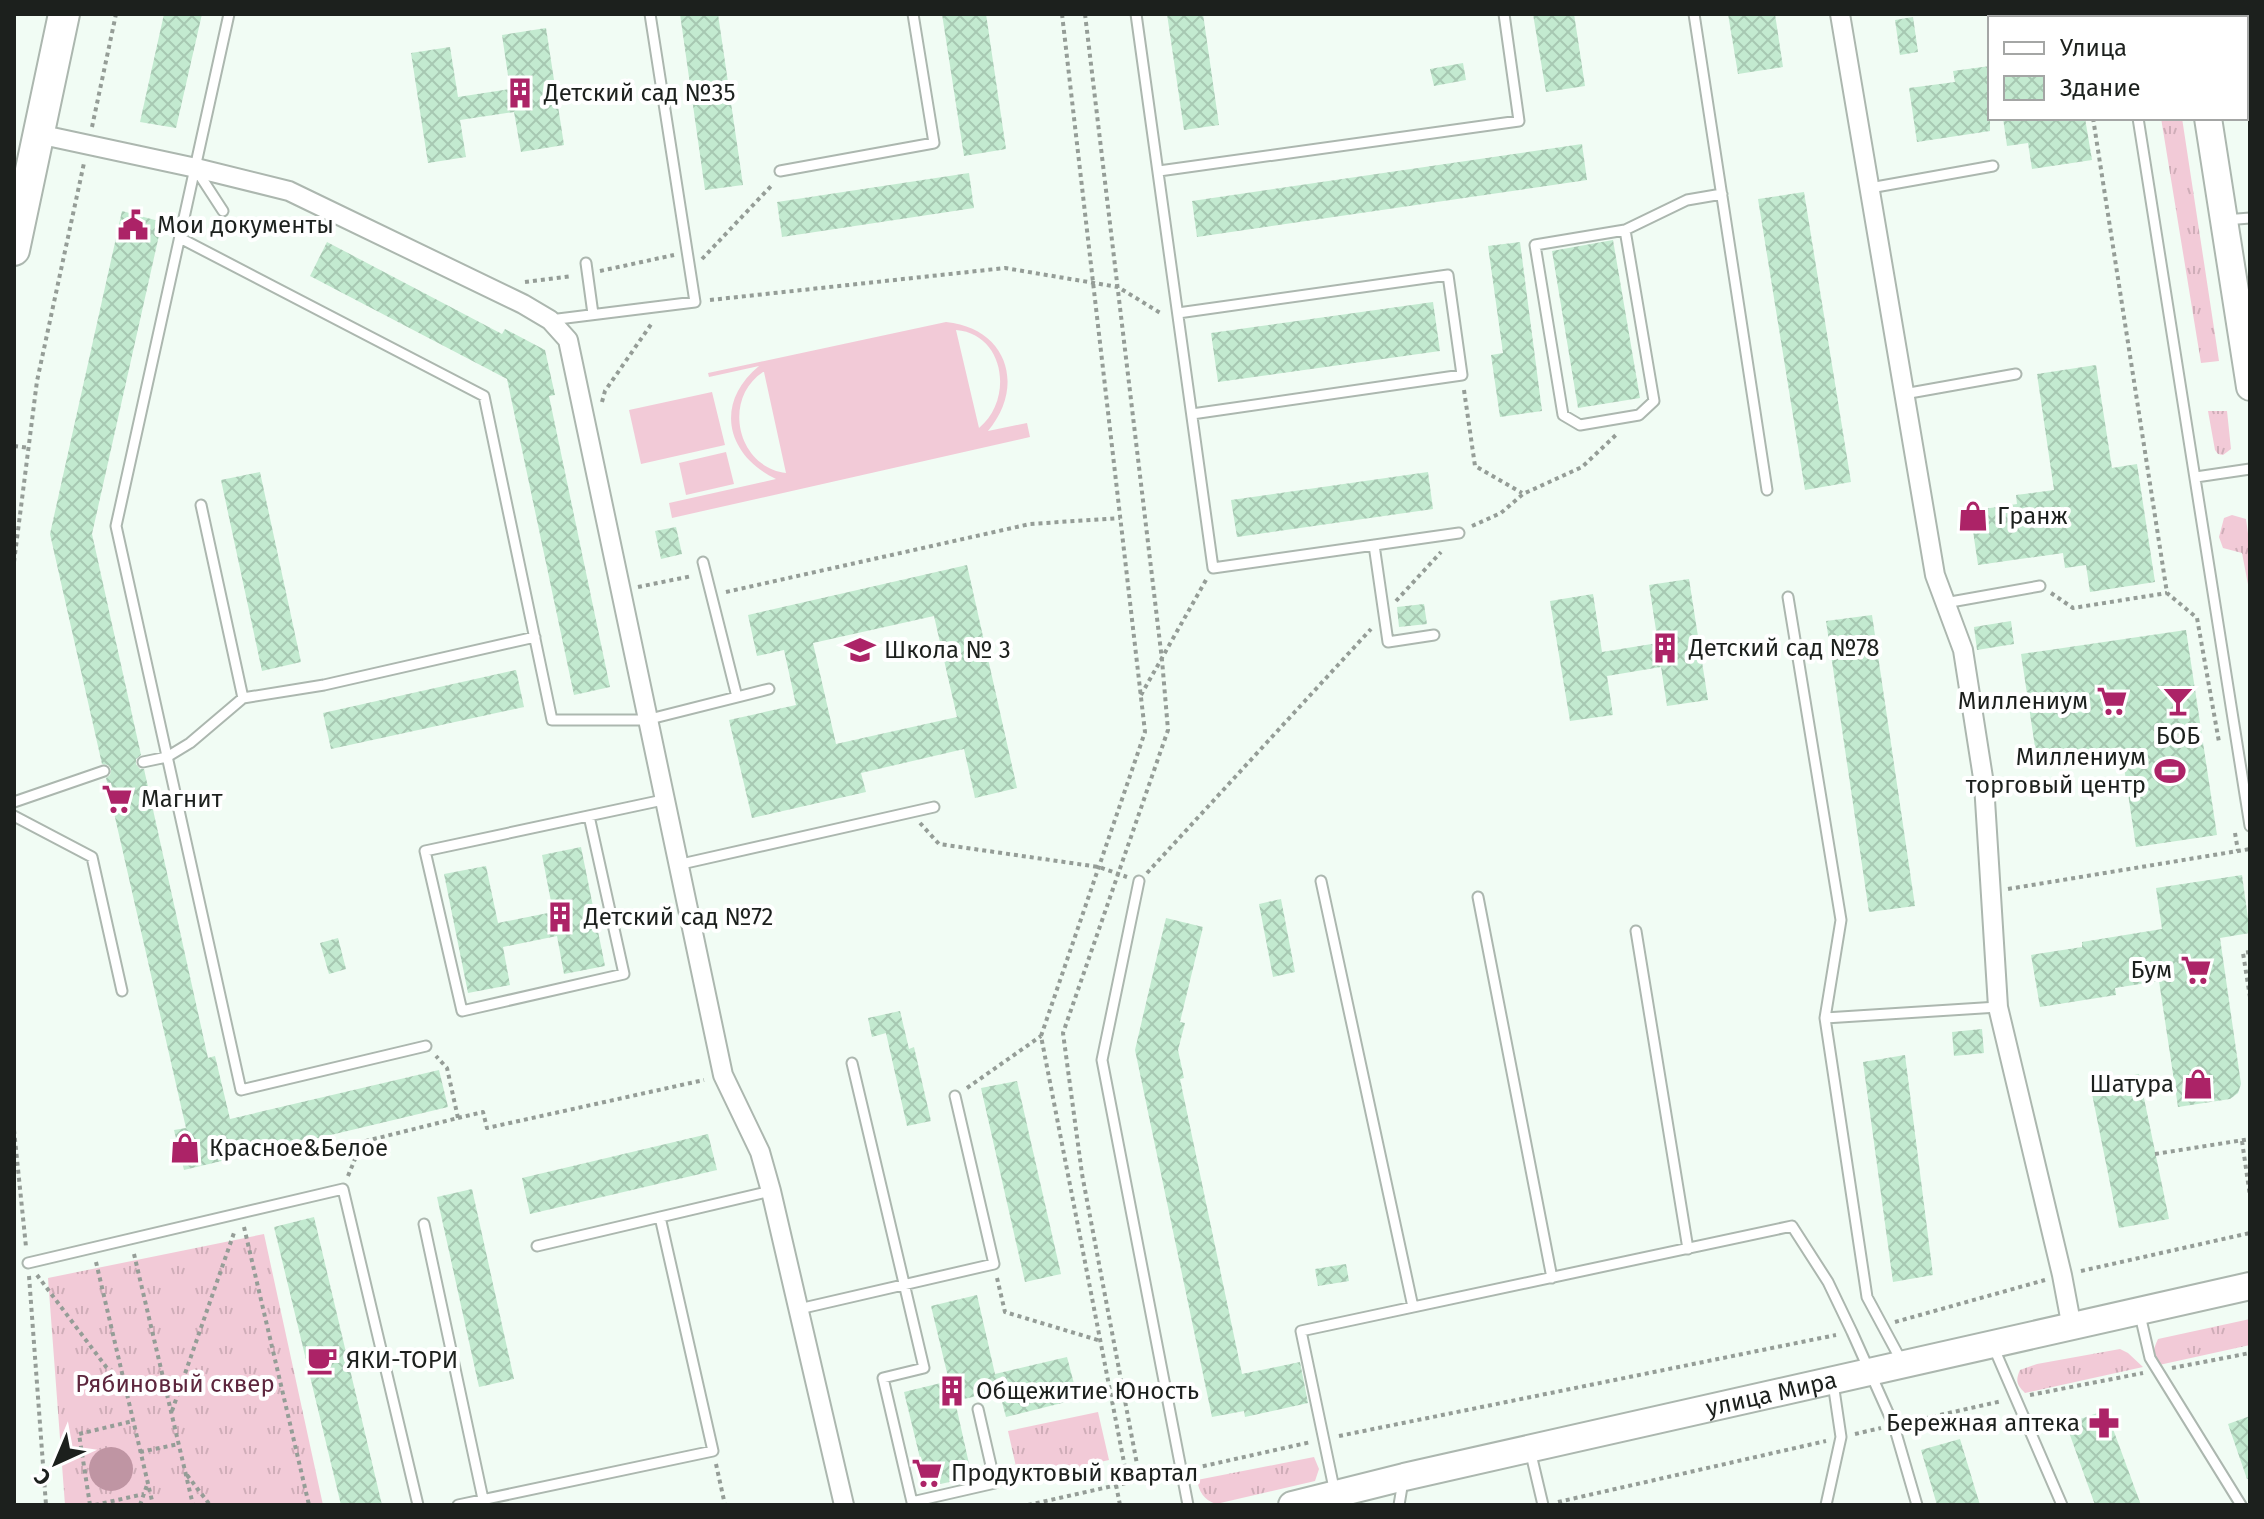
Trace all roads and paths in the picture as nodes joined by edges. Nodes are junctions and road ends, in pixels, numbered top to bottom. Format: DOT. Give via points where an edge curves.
graph roads {
  1 [pos="64,14"];
  2 [pos="116,14"];
  3 [pos="229,14"];
  4 [pos="650,14"];
  5 [pos="913,14"];
  6 [pos="1062,14"];
  7 [pos="1085,14"];
  8 [pos="1136,14"];
  9 [pos="1504,14"];
  10 [pos="1694,14"];
  11 [pos="1840,14"];
  12 [pos="2093,120"];
  13 [pos="2138,120"];
  14 [pos="2209,120"];
  15 [pos="38,134"];
  16 [pos="88,145"];
  17 [pos="1993,166"];
  18 [pos="196,168"];
  19 [pos="780,171"];
  20 [pos="1159,171"];
  21 [pos="1870,188"];
  22 [pos="1722,194"];
  23 [pos="223,211"];
  24 [pos="2238,219"];
  25 [pos="1625,230"];
  26 [pos="180,238"];
  27 [pos="14,250"];
  28 [pos="586,263"];
  29 [pos="1094,283"];
  30 [pos="1118,287"];
  31 [pos="695,302"];
  32 [pos="1178,313"];
  33 [pos="593,314"];
  34 [pos="550,320"];
  35 [pos="1180,325"];
  36 [pos="2016,374"];
  37 [pos="1462,375"];
  38 [pos="2250,387"];
  39 [pos="1904,394"];
  40 [pos="1192,414"];
  41 [pos="1639,415"];
  42 [pos="14,446"];
  43 [pos="29,448"];
  44 [pos="2250,469"];
  45 [pos="2196,477"];
  46 [pos="1767,490"];
  47 [pos="1523,494"];
  48 [pos="201,505"];
  49 [pos="1120,518"];
  50 [pos="1459,533"];
  51 [pos="1374,545"];
  52 [pos="14,562"];
  53 [pos="703,562"];
  54 [pos="1213,568"];
  55 [pos="706,573"];
  56 [pos="2040,586"];
  57 [pos="620,591"];
  58 [pos="2167,593"];
  59 [pos="712,596"];
  60 [pos="1788,597"];
  61 [pos="1945,603"];
  62 [pos="1384,614"];
  63 [pos="1434,635"];
  64 [pos="535,637"];
  65 [pos="1162,660"];
  66 [pos="769,689"];
  67 [pos="1141,695"];
  68 [pos="737,697"];
  69 [pos="243,698"];
  70 [pos="646,720"];
  71 [pos="2219,742"];
  72 [pos="167,757"];
  73 [pos="143,762"];
  74 [pos="104,771"];
  75 [pos="663,800"];
  76 [pos="14,802"];
  77 [pos="934,807"];
  78 [pos="910,813"];
  79 [pos="14,816"];
  80 [pos="589,816"];
  81 [pos="2233,820"];
  82 [pos="2250,826"];
  83 [pos="2250,849"];
  84 [pos="2238,851"];
  85 [pos="677,865"];
  86 [pos="1099,867"];
  87 [pos="1118,874"];
  88 [pos="1139,881"];
  89 [pos="1321,881"];
  90 [pos="1991,892"];
  91 [pos="1478,897"];
  92 [pos="1636,931"];
  93 [pos="2250,952"];
  94 [pos="122,991"];
  95 [pos="2250,997"];
  96 [pos="1998,1007"];
  97 [pos="1825,1018"];
  98 [pos="1041,1036"];
  99 [pos="426,1046"];
  100 [pos="852,1063"];
  101 [pos="723,1075"];
  102 [pos="955,1096"];
  103 [pos="458,1118"];
  104 [pos="14,1130"];
  105 [pos="2250,1139"];
  106 [pos="2242,1141"];
  107 [pos="2155,1154"];
  108 [pos="343,1189"];
  109 [pos="771,1191"];
  110 [pos="2250,1196"];
  111 [pos="241,1213"];
  112 [pos="660,1217"];
  113 [pos="424,1224"];
  114 [pos="2250,1233"];
  115 [pos="131,1239"];
  116 [pos="537,1246"];
  117 [pos="92,1248"];
  118 [pos="1688,1249"];
  119 [pos="28,1263"];
  120 [pos="994,1264"];
  121 [pos="2062,1275"];
  122 [pos="1552,1278"];
  123 [pos="904,1285"];
  124 [pos="2250,1286"];
  125 [pos="1413,1307"];
  126 [pos="799,1309"];
  127 [pos="2140,1312"];
  128 [pos="1881,1326"];
  129 [pos="2072,1328"];
  130 [pos="1852,1332"];
  131 [pos="1101,1341"];
  132 [pos="1993,1346"];
  133 [pos="1904,1365"];
  134 [pos="1869,1373"];
  135 [pos="1833,1381"];
  136 [pos="127,1394"];
  137 [pos="978,1409"];
  138 [pos="171,1414"];
  139 [pos="133,1421"];
  140 [pos="1322,1440"];
  141 [pos="179,1444"];
  142 [pos="1530,1449"];
  143 [pos="713,1451"];
  144 [pos="140,1452"];
  145 [pos="1182,1471"];
  146 [pos="185,1473"];
  147 [pos="1404,1477"];
  148 [pos="1140,1480"];
  149 [pos="148,1483"];
  150 [pos="1128,1483"];
  151 [pos="1116,1485"];
  152 [pos="1335,1493"];
  153 [pos="144,1494"];
  154 [pos="483,1499"];
  155 [pos="46,1505"];
  156 [pos="92,1505"];
  157 [pos="140,1505"];
  158 [pos="153,1505"];
  159 [pos="193,1505"];
  160 [pos="210,1505"];
  161 [pos="309,1505"];
  162 [pos="418,1505"];
  163 [pos="458,1505"];
  164 [pos="725,1505"];
  165 [pos="844,1505"];
  166 [pos="1028,1505"];
  167 [pos="1120,1505"];
  168 [pos="1188,1505"];
  169 [pos="1292,1505"];
  170 [pos="1399,1505"];
  171 [pos="1543,1505"];
  172 [pos="1826,1505"];
  173 [pos="1917,1505"];
  174 [pos="2062,1505"];
  175 [pos="2241,1505"];
  1 -- 15 [label="main road"];
  2 -- 16 [label="path"];
  3 -- 18 [label="lane"];
  4 -- 31 [label="lane"];
  5 -- 19 [label="lane" via="934,143"];
  6 -- 29 [label="path"];
  7 -- 30 [label="path"];
  8 -- 20 [label="lane"];
  9 -- 20 [label="lane" via="1519,121"];
  10 -- 22 [label="lane"];
  11 -- 21 [label="street"];
  12 -- 58 [label="path"];
  13 -- 45 [label="lane"];
  14 -- 24 [label="main road"];
  15 -- 16 [label="street"];
  15 -- 27 [label="main road"];
  16 -- 18 [label="street"];
  16 -- 43 [label="path" via="37,381"];
  17 -- 21 [label="lane"];
  18 -- 23 [label="lane"];
  18 -- 26 [label="lane"];
  18 -- 34 [label="street" via="289,191"];
  20 -- 32 [label="lane"];
  21 -- 39 [label="street"];
  22 -- 25 [label="lane" via="1687,200"];
  22 -- 46 [label="lane"];
  24 -- 38 [label="main road"];
  25 -- 41 [label="lane" via="1654,401"];
  25 -- 41 [label="lane" via="1535,245 1563,415 1580,425"];
  26 -- 64 [label="lane" via="484,396"];
  26 -- 72 [label="lane" via="116,526"];
  28 -- 33 [label="lane"];
  29 -- 30 [label="path"];
  29 -- 31 [label="path" via="1005,268"];
  29 -- 49 [label="path"];
  30 -- 35 [label="path"];
  30 -- 65 [label="path"];
  31 -- 33 [label="lane"];
  32 -- 35 [label="lane"];
  32 -- 37 [label="lane" via="1448,275"];
  33 -- 34 [label="lane"];
  34 -- 57 [label="street" via="568,340"];
  35 -- 40 [label="lane"];
  36 -- 39 [label="lane"];
  37 -- 40 [label="lane"];
  37 -- 47 [label="path" via="1475,466"];
  39 -- 61 [label="street" via="1935,575"];
  40 -- 54 [label="lane"];
  41 -- 47 [label="path" via="1582,467"];
  42 -- 43 [label="path"];
  43 -- 52 [label="path"];
  44 -- 45 [label="lane"];
  45 -- 82 [label="lane"];
  47 -- 50 [label="path" via="1501,513"];
  48 -- 69 [label="lane"];
  49 -- 59 [label="path" via="1030,524"];
  49 -- 67 [label="path"];
  50 -- 51 [label="lane"];
  50 -- 62 [label="path"];
  51 -- 54 [label="lane"];
  51 -- 62 [label="lane"];
  53 -- 55 [label="lane"];
  54 -- 65 [label="path"];
  55 -- 57 [label="path"];
  55 -- 59 [label="lane"];
  56 -- 58 [label="path" via="2073,608"];
  56 -- 61 [label="lane"];
  57 -- 70 [label="street"];
  58 -- 71 [label="path" via="2197,618"];
  59 -- 68 [label="lane"];
  60 -- 97 [label="lane" via="1841,920"];
  61 -- 90 [label="street" via="1963,650 1984,784"];
  62 -- 63 [label="lane" via="1388,642"];
  62 -- 88 [label="path"];
  64 -- 69 [label="lane"];
  64 -- 70 [label="lane" via="552,720"];
  65 -- 67 [label="path"];
  65 -- 87 [label="path" via="1168,730"];
  66 -- 68 [label="lane"];
  67 -- 86 [label="path" via="1145,732"];
  68 -- 70 [label="lane"];
  69 -- 72 [label="lane"];
  70 -- 75 [label="street"];
  72 -- 73 [label="lane"];
  72 -- 99 [label="lane" via="241,1090"];
  74 -- 76 [label="lane"];
  75 -- 80 [label="lane"];
  75 -- 85 [label="street"];
  77 -- 78 [label="lane"];
  78 -- 85 [label="lane"];
  78 -- 86 [label="path" via="939,844"];
  79 -- 94 [label="lane" via="92,857"];
  80 -- 80 [label="lane" via="425,851 462,1011 624,974"];
  81 -- 84 [label="path"];
  83 -- 84 [label="path"];
  84 -- 90 [label="path"];
  85 -- 101 [label="street"];
  86 -- 87 [label="path"];
  86 -- 98 [label="path"];
  87 -- 88 [label="path"];
  87 -- 148 [label="path" via="1063,1033 1082,1174"];
  88 -- 145 [label="lane" via="1102,1060"];
  89 -- 125 [label="lane"];
  90 -- 96 [label="street"];
  91 -- 122 [label="lane"];
  92 -- 118 [label="lane"];
  93 -- 95 [label="path" via="2243,953"];
  96 -- 97 [label="lane"];
  96 -- 121 [label="street"];
  97 -- 128 [label="lane" via="1867,1297"];
  98 -- 102 [label="path"];
  98 -- 131 [label="path"];
  99 -- 103 [label="path" via="447,1068"];
  100 -- 123 [label="lane"];
  101 -- 103 [label="path" via="487,1128 483,1112"];
  101 -- 109 [label="street" via="760,1152"];
  102 -- 120 [label="lane"];
  103 -- 108 [label="path" via="362,1142"];
  104 -- 119 [label="path"];
  105 -- 106 [label="path"];
  106 -- 107 [label="path"];
  106 -- 110 [label="path"];
  108 -- 111 [label="lane"];
  108 -- 162 [label="lane"];
  109 -- 112 [label="lane"];
  109 -- 126 [label="street"];
  111 -- 115 [label="lane"];
  111 -- 138 [label="path"];
  111 -- 161 [label="path"];
  112 -- 116 [label="lane"];
  112 -- 143 [label="lane"];
  113 -- 154 [label="lane"];
  114 -- 121 [label="path"];
  115 -- 117 [label="lane"];
  115 -- 138 [label="path"];
  117 -- 119 [label="lane"];
  117 -- 136 [label="path"];
  118 -- 122 [label="lane"];
  118 -- 130 [label="lane" via="1792,1226"];
  119 -- 136 [label="path"];
  119 -- 155 [label="path"];
  120 -- 123 [label="lane"];
  120 -- 131 [label="path" via="1005,1312"];
  121 -- 128 [label="path"];
  121 -- 129 [label="street"];
  122 -- 125 [label="lane"];
  123 -- 126 [label="lane"];
  123 -- 137 [label="lane" via="924,1368 883,1378 912,1502 995,1483"];
  124 -- 127 [label="main road, улица Мира"];
  125 -- 140 [label="lane" via="1301,1331"];
  126 -- 165 [label="street"];
  127 -- 129 [label="main road, улица Мира"];
  127 -- 175 [label="lane" via="2150,1358"];
  128 -- 133 [label="lane"];
  129 -- 132 [label="main road, улица Мира"];
  130 -- 134 [label="lane"];
  130 -- 140 [label="path"];
  131 -- 150 [label="path"];
  132 -- 133 [label="main road, улица Мира"];
  132 -- 174 [label="lane"];
  133 -- 134 [label="main road, улица Мира"];
  134 -- 135 [label="main road, улица Мира"];
  134 -- 173 [label="lane" via="1894,1426"];
  135 -- 142 [label="main road, улица Мира"];
  135 -- 172 [label="lane" via="1841,1437"];
  136 -- 139 [label="path"];
  138 -- 141 [label="path"];
  139 -- 144 [label="path"];
  139 -- 156 [label="path" via="79,1434"];
  140 -- 145 [label="path"];
  140 -- 152 [label="lane"];
  141 -- 144 [label="path"];
  141 -- 146 [label="path"];
  142 -- 147 [label="main road, улица Мира"];
  142 -- 171 [label="lane"];
  143 -- 154 [label="lane"];
  143 -- 164 [label="path"];
  144 -- 149 [label="path"];
  145 -- 148 [label="path"];
  145 -- 168 [label="lane"];
  146 -- 159 [label="path"];
  146 -- 160 [label="path"];
  147 -- 152 [label="main road, улица Мира"];
  147 -- 170 [label="lane"];
  148 -- 150 [label="path"];
  149 -- 153 [label="path"];
  149 -- 158 [label="path"];
  150 -- 151 [label="path"];
  151 -- 166 [label="path"];
  151 -- 167 [label="path"];
  152 -- 169 [label="main road, улица Мира"];
  153 -- 156 [label="path"];
  153 -- 157 [label="path"];
  154 -- 163 [label="lane"];
}
